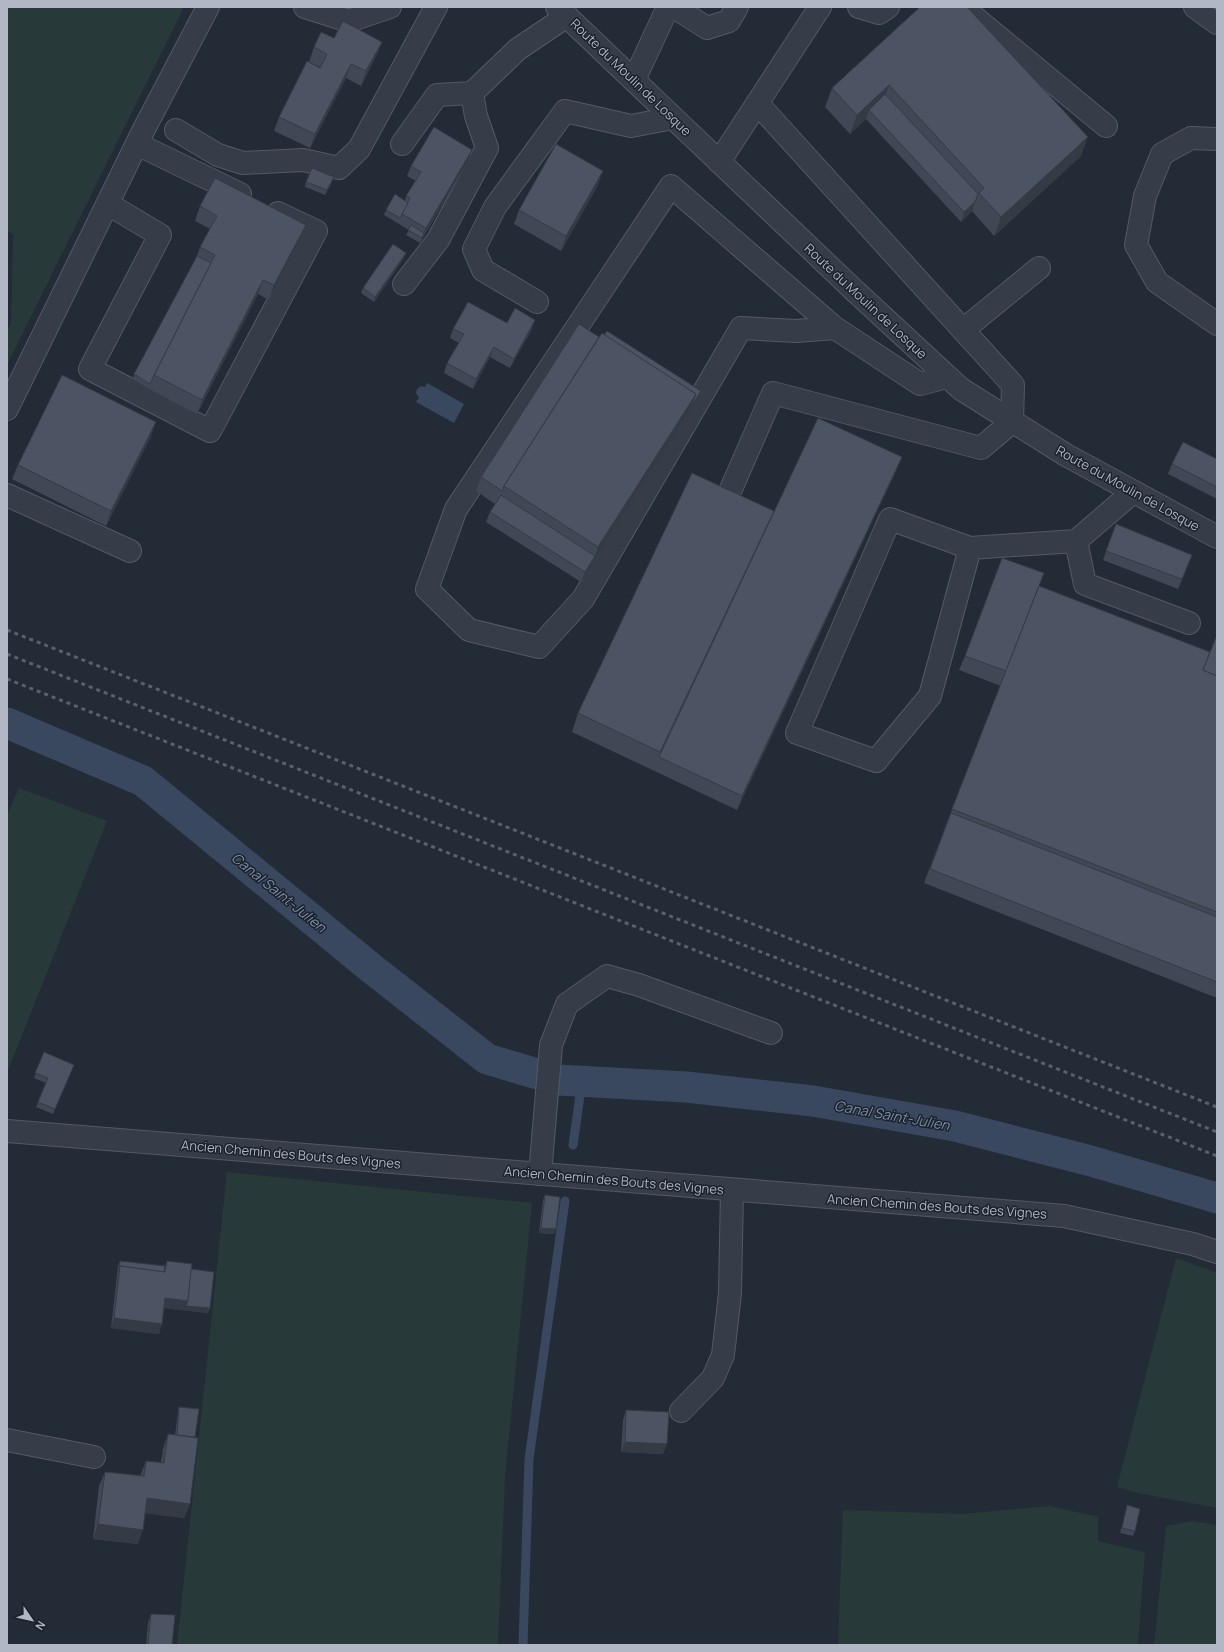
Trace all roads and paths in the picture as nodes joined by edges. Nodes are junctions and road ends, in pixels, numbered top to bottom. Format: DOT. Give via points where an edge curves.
graph roads {
  1 [pos="208,7"];
  2 [pos="305,7"];
  3 [pos="390,7"];
  4 [pos="436,7"];
  5 [pos="668,7"];
  6 [pos="674,7"];
  7 [pos="737,7"];
  8 [pos="820,7"];
  9 [pos="859,7"];
  10 [pos="888,7"];
  11 [pos="962,7"];
  12 [pos="1195,7"];
  13 [pos="562,12"];
  14 [pos="1217,23"];
  15 [pos="634,80"];
  16 [pos="472,93"];
  17 [pos="758,104"];
  18 [pos="674,118"];
  19 [pos="1106,126"];
  20 [pos="176,130"];
  21 [pos="1217,139"];
  22 [pos="137,144"];
  23 [pos="402,144"];
  24 [pos="719,162"];
  25 [pos="108,204"];
  26 [pos="1039,268"];
  27 [pos="404,284"];
  28 [pos="537,302"];
  29 [pos="1217,324"];
  30 [pos="835,328"];
  31 [pos="963,330"];
  32 [pos="947,377"];
  33 [pos="7,408"];
  34 [pos="1012,422"];
  35 [pos="1133,492"];
  36 [pos="7,495"];
  37 [pos="728,496"];
  38 [pos="1216,535"];
  39 [pos="1076,541"];
  40 [pos="970,548"];
  41 [pos="130,551"];
  42 [pos="1189,623"];
  43 [pos="771,1033"];
  44 [pos="7,1131"];
  45 [pos="540,1174"];
  46 [pos="732,1190"];
  47 [pos="1217,1252"];
  48 [pos="681,1411"];
  49 [pos="7,1440"];
  50 [pos="94,1458"];
  1 -- 22 [label="street"];
  2 -- 3 [label="street" via="349,21"];
  4 -- 20 [label="street" via="359,149 339,168 303,160 243,163 218,155"];
  5 -- 15 [label="street"];
  6 -- 7 [label="street" via="707,28 729,21"];
  8 -- 17 [label="street"];
  9 -- 10 [label="street" via="879,13"];
  11 -- 19 [label="street"];
  12 -- 14 [label="street"];
  13 -- 15 [label="street, Route du Moulin de Losque"];
  13 -- 16 [label="street"];
  15 -- 18 [label="street, Route du Moulin de Losque"];
  16 -- 23 [label="street" via="437,96"];
  16 -- 27 [label="street" via="476,116 487,148 438,240"];
  17 -- 24 [label="street"];
  17 -- 31 [label="street"];
  18 -- 24 [label="street, Route du Moulin de Losque"];
  18 -- 28 [label="street" via="631,126 565,111 495,207 474,249 483,270"];
  21 -- 29 [label="street" via="1191,138 1162,154 1145,196 1136,245 1156,282"];
  22 -- 25 [label="street"];
  22 -- 25 [label="street" via="316,231 210,431 90,369 160,235"];
  24 -- 32 [label="street, Route du Moulin de Losque"];
  25 -- 33 [label="street"];
  26 -- 31 [label="street"];
  30 -- 30 [label="street" via="671,186 456,509 427,590 469,630 539,647 582,599 741,328 796,331"];
  30 -- 32 [label="street" via="920,384"];
  31 -- 34 [label="street" via="1013,385"];
  32 -- 34 [label="street, Route du Moulin de Losque" via="961,390"];
  34 -- 35 [label="street, Route du Moulin de Losque"];
  34 -- 37 [label="street" via="981,448 774,393"];
  35 -- 38 [label="street, Route du Moulin de Losque"];
  35 -- 39 [label="street"];
  36 -- 41 [label="street"];
  39 -- 40 [label="street"];
  39 -- 42 [label="street" via="1085,584"];
  40 -- 40 [label="street" via="890,519 797,733 876,761 930,696"];
  43 -- 45 [label="street" via="639,985 607,976 567,1004 551,1044"];
  44 -- 45 [label="street, Ancien Chemin des Bouts des Vignes"];
  45 -- 46 [label="street, Ancien Chemin des Bouts des Vignes"];
  46 -- 47 [label="street, Ancien Chemin des Bouts des Vignes" via="1064,1216 1193,1244"];
  46 -- 48 [label="street" via="730,1293 723,1355 713,1378"];
  49 -- 50 [label="street"];
}
